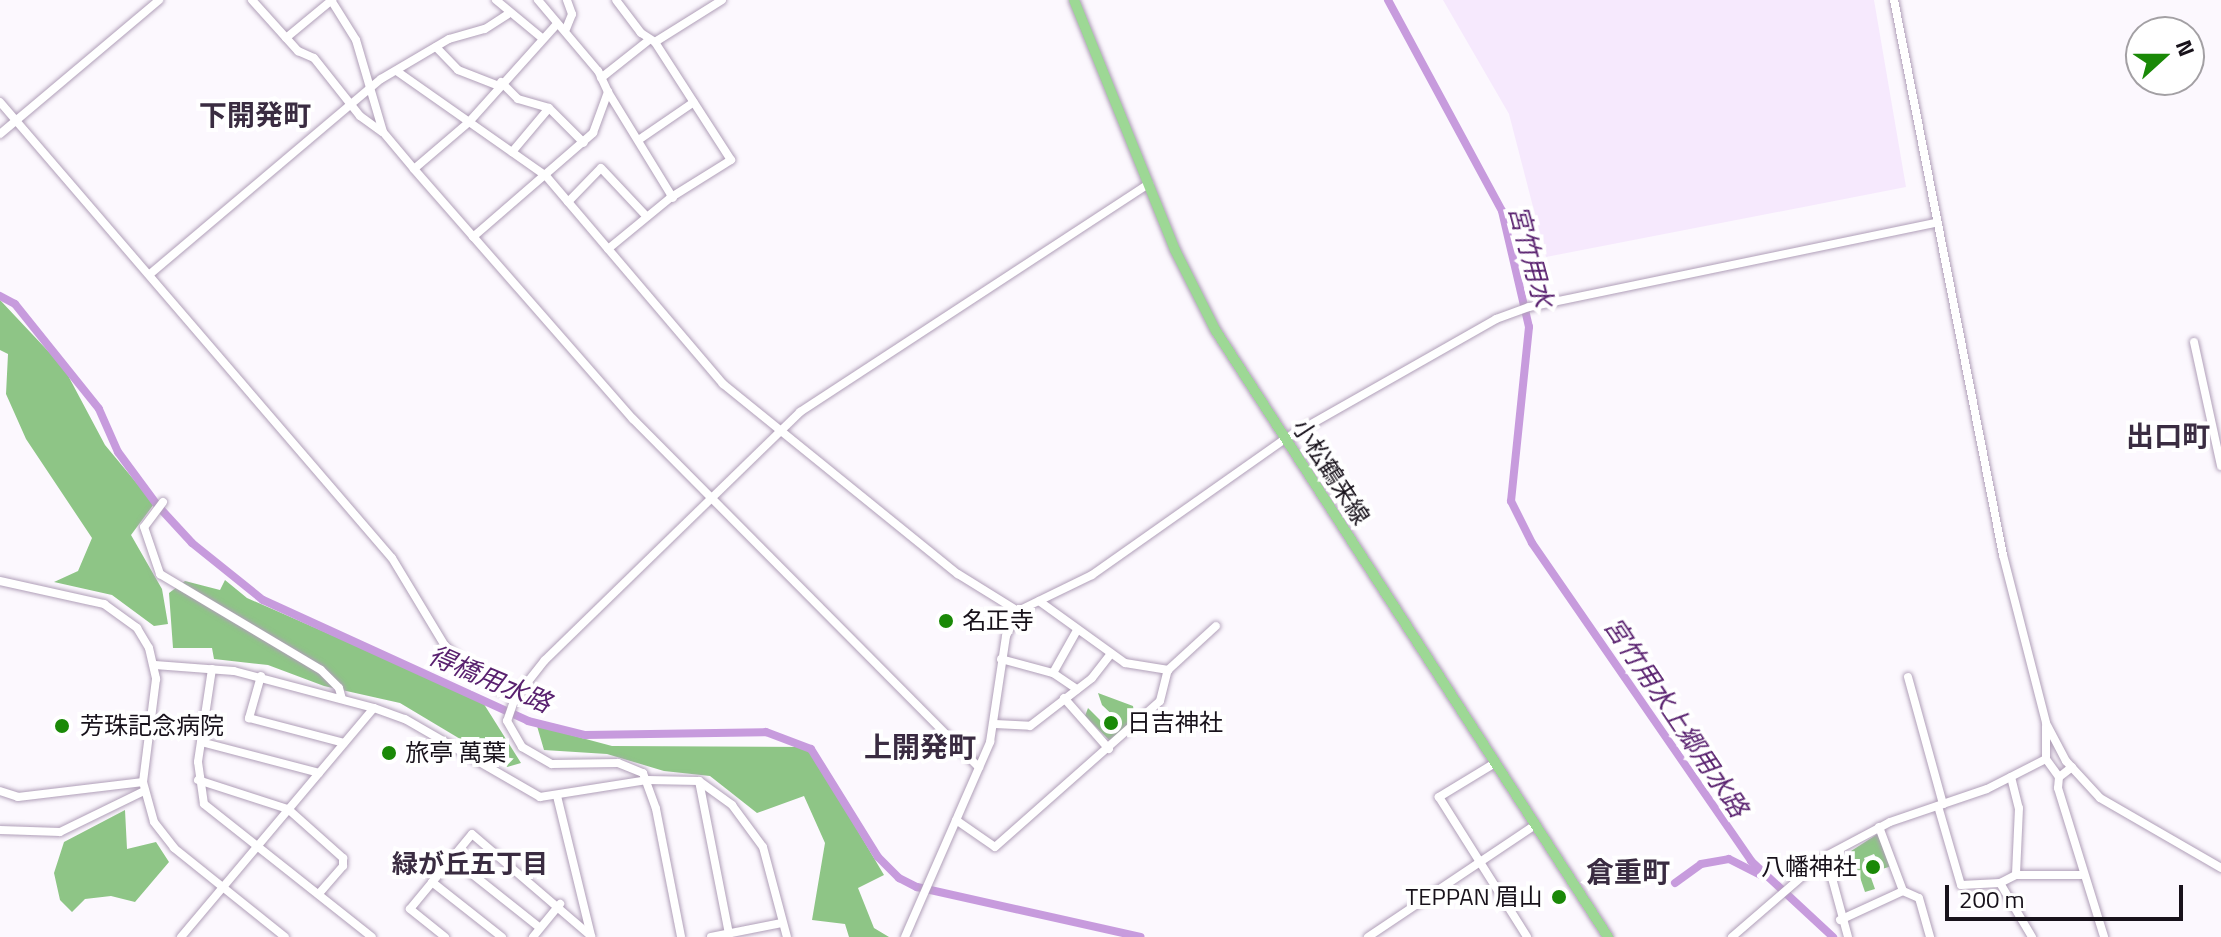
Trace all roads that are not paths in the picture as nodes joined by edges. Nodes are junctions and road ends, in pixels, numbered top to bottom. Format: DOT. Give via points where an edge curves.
graph roads {
  1 [pos="159,0"];
  2 [pos="252,0"];
  3 [pos="331,0"];
  4 [pos="496,0"];
  5 [pos="538,0"];
  6 [pos="567,0"];
  7 [pos="616,0"];
  8 [pos="722,0"];
  9 [pos="1074,0"];
  10 [pos="1894,0"];
  11 [pos="508,14"];
  12 [pos="561,27"];
  13 [pos="286,38"];
  14 [pos="542,38"];
  15 [pos="652,41"];
  16 [pos="436,47"];
  17 [pos="398,72"];
  18 [pos="601,78"];
  19 [pos="500,84"];
  20 [pos="368,89"];
  21 [pos="608,92"];
  22 [pos="0,102"];
  23 [pos="694,102"];
  24 [pos="351,104"];
  25 [pos="549,108"];
  26 [pos="15,121"];
  27 [pos="469,122"];
  28 [pos="383,132"];
  29 [pos="0,134"];
  30 [pos="640,139"];
  31 [pos="584,143"];
  32 [pos="512,152"];
  33 [pos="414,169"];
  34 [pos="546,176"];
  35 [pos="1149,184"];
  36 [pos="673,198"];
  37 [pos="568,202"];
  38 [pos="646,216"];
  39 [pos="1936,223"];
  40 [pos="473,237"];
  41 [pos="608,249"];
  42 [pos="150,274"];
  43 [pos="2194,342"];
  44 [pos="779,431"];
  45 [pos="1285,439"];
  46 [pos="2221,466"];
  47 [pos="712,497"];
  48 [pos="163,502"];
  49 [pos="0,581"];
  50 [pos="1039,601"];
  51 [pos="1018,611"];
  52 [pos="1216,626"];
  53 [pos="1076,632"];
  54 [pos="1111,654"];
  55 [pos="1001,659"];
  56 [pos="155,665"];
  57 [pos="212,669"];
  58 [pos="1168,670"];
  59 [pos="1053,673"];
  60 [pos="261,676"];
  61 [pos="1908,677"];
  62 [pos="1077,689"];
  63 [pos="1064,698"];
  64 [pos="342,699"];
  65 [pos="514,702"];
  66 [pos="374,708"];
  67 [pos="2046,723"];
  68 [pos="995,724"];
  69 [pos="201,742"];
  70 [pos="344,743"];
  71 [pos="1109,749"];
  72 [pos="2046,759"];
  73 [pos="1495,763"];
  74 [pos="979,767"];
  75 [pos="2072,767"];
  76 [pos="319,773"];
  77 [pos="2011,777"];
  78 [pos="2059,777"];
  79 [pos="198,780"];
  80 [pos="647,780"];
  81 [pos="699,781"];
  82 [pos="144,787"];
  83 [pos="0,791"];
  84 [pos="557,796"];
  85 [pos="1940,805"];
  86 [pos="288,809"];
  87 [pos="956,820"];
  88 [pos="1535,825"];
  89 [pos="1879,827"];
  90 [pos="0,830"];
  91 [pos="257,846"];
  92 [pos="1826,856"];
  93 [pos="452,858"];
  94 [pos="1480,861"];
  95 [pos="2221,868"];
  96 [pos="2016,875"];
  97 [pos="2081,875"];
  98 [pos="432,882"];
  99 [pos="2000,883"];
  100 [pos="221,885"];
  101 [pos="1903,891"];
  102 [pos="319,894"];
  103 [pos="560,904"];
  104 [pos="1840,920"];
  105 [pos="782,923"];
  106 [pos="540,928"];
  107 [pos="729,934"];
  108 [pos="181,937"];
  109 [pos="285,937"];
  110 [pos="372,937"];
  111 [pos="445,937"];
  112 [pos="502,937"];
  113 [pos="533,937"];
  114 [pos="591,937"];
  115 [pos="681,937"];
  116 [pos="711,937"];
  117 [pos="787,937"];
  118 [pos="905,937"];
  119 [pos="1368,937"];
  120 [pos="1527,937"];
  121 [pos="1608,937"];
  122 [pos="1732,937"];
  123 [pos="1848,937"];
  124 [pos="1930,937"];
  125 [pos="2032,937"];
  126 [pos="2104,937"];
  1 -- 26 [label="street"];
  2 -- 13 [label="street"];
  3 -- 13 [label="street"];
  3 -- 20 [label="street" via="356,40"];
  4 -- 11 [label="street"];
  5 -- 12 [label="street"];
  6 -- 12 [label="street" via="572,14"];
  7 -- 15 [label="street"];
  8 -- 15 [label="street"];
  9 -- 35 [label="main road, 小松鶴来線"];
  10 -- 39 [label="street"];
  11 -- 14 [label="street"];
  11 -- 16 [label="street" via="485,29"];
  12 -- 14 [label="street"];
  12 -- 18 [label="street"];
  13 -- 24 [label="street" via="314,58"];
  14 -- 19 [label="street"];
  15 -- 18 [label="street"];
  15 -- 23 [label="street"];
  16 -- 17 [label="street"];
  16 -- 19 [label="street" via="458,70"];
  17 -- 20 [label="street" via="394,69"];
  17 -- 27 [label="street"];
  18 -- 21 [label="street"];
  19 -- 25 [label="street" via="518,99"];
  19 -- 27 [label="street"];
  20 -- 24 [label="street"];
  20 -- 28 [label="street"];
  21 -- 30 [label="street"];
  21 -- 31 [label="street"];
  22 -- 26 [label="street"];
  23 -- 30 [label="street"];
  23 -- 36 [label="street" via="731,160"];
  24 -- 28 [label="street"];
  24 -- 42 [label="street"];
  25 -- 31 [label="street"];
  25 -- 32 [label="street"];
  26 -- 29 [label="street"];
  26 -- 42 [label="street"];
  27 -- 32 [label="street"];
  27 -- 33 [label="street"];
  28 -- 33 [label="street"];
  30 -- 36 [label="street"];
  31 -- 34 [label="street"];
  32 -- 34 [label="street"];
  33 -- 40 [label="street"];
  34 -- 37 [label="street"];
  34 -- 40 [label="street"];
  35 -- 44 [label="street" via="817,399"];
  35 -- 45 [label="main road, 小松鶴来線" via="1198,298"];
  36 -- 38 [label="street"];
  37 -- 38 [label="street" via="601,168"];
  37 -- 41 [label="street"];
  38 -- 41 [label="street"];
  39 -- 45 [label="street" via="1529,307 1385,379"];
  39 -- 67 [label="street" via="2003,555"];
  40 -- 47 [label="street" via="633,419"];
  41 -- 44 [label="street" via="703,362"];
  42 -- 65 [label="street" via="405,573 445,646"];
  43 -- 46 [label="street"];
  44 -- 47 [label="street"];
  44 -- 51 [label="street" via="958,574"];
  45 -- 50 [label="street" via="1092,575"];
  45 -- 73 [label="main road, 小松鶴来線"];
  47 -- 65 [label="street" via="534,671"];
  47 -- 74 [label="street"];
  48 -- 64 [label="street" via="144,527 160,574 321,670 339,688"];
  49 -- 56 [label="street" via="117,611 144,637"];
  50 -- 51 [label="street"];
  50 -- 53 [label="street"];
  51 -- 55 [label="street"];
  52 -- 58 [label="street"];
  53 -- 54 [label="street"];
  53 -- 59 [label="street"];
  54 -- 58 [label="street" via="1125,663"];
  54 -- 62 [label="street"];
  55 -- 59 [label="street"];
  55 -- 68 [label="street"];
  56 -- 57 [label="street"];
  56 -- 82 [label="street"];
  57 -- 60 [label="street"];
  57 -- 69 [label="street"];
  58 -- 71 [label="street" via="1161,681 1160,701"];
  59 -- 62 [label="street"];
  60 -- 64 [label="street"];
  60 -- 70 [label="street" via="249,718"];
  61 -- 85 [label="street"];
  62 -- 63 [label="street"];
  63 -- 68 [label="street" via="1030,726"];
  63 -- 71 [label="street"];
  64 -- 66 [label="street"];
  65 -- 80 [label="street" via="507,721 522,747 541,761 636,767"];
  66 -- 70 [label="street"];
  66 -- 84 [label="street" via="405,719 540,797"];
  67 -- 72 [label="street"];
  67 -- 75 [label="street"];
  68 -- 74 [label="street"];
  69 -- 76 [label="street"];
  69 -- 79 [label="street"];
  70 -- 76 [label="street"];
  71 -- 87 [label="street" via="995,847"];
  72 -- 77 [label="street"];
  72 -- 78 [label="street"];
  73 -- 88 [label="main road, 小松鶴来線"];
  73 -- 94 [label="street" via="1439,797"];
  74 -- 87 [label="street"];
  75 -- 78 [label="street"];
  75 -- 95 [label="street" via="2100,798"];
  76 -- 86 [label="street"];
  77 -- 85 [label="street"];
  77 -- 96 [label="street" via="2019,808"];
  78 -- 97 [label="street"];
  79 -- 86 [label="street"];
  79 -- 91 [label="street" via="204,804"];
  80 -- 81 [label="street"];
  80 -- 84 [label="street"];
  80 -- 115 [label="street"];
  81 -- 105 [label="street" via="732,805 763,847"];
  81 -- 107 [label="street"];
  82 -- 83 [label="street" via="18,797"];
  82 -- 90 [label="street" via="60,832"];
  82 -- 100 [label="street" via="164,837"];
  84 -- 114 [label="street"];
  85 -- 89 [label="street"];
  85 -- 99 [label="street" via="1961,885"];
  86 -- 91 [label="street"];
  86 -- 102 [label="street" via="343,858 343,866"];
  87 -- 118 [label="street"];
  88 -- 94 [label="street"];
  88 -- 121 [label="main road, 小松鶴来線"];
  89 -- 92 [label="street"];
  89 -- 101 [label="street"];
  91 -- 100 [label="street"];
  91 -- 102 [label="street"];
  92 -- 104 [label="street"];
  92 -- 122 [label="street"];
  93 -- 98 [label="street"];
  93 -- 103 [label="street" via="472,834"];
  93 -- 106 [label="street"];
  94 -- 119 [label="street"];
  94 -- 120 [label="street"];
  96 -- 97 [label="street"];
  96 -- 99 [label="street"];
  97 -- 126 [label="street"];
  98 -- 111 [label="street" via="410,909"];
  98 -- 112 [label="street"];
  99 -- 125 [label="street"];
  100 -- 108 [label="street"];
  100 -- 109 [label="street"];
  101 -- 104 [label="street"];
  101 -- 124 [label="street" via="1919,898"];
  102 -- 110 [label="street"];
  103 -- 106 [label="street"];
  103 -- 114 [label="street"];
  104 -- 123 [label="street"];
  105 -- 107 [label="street"];
  105 -- 117 [label="street"];
  106 -- 113 [label="street"];
  107 -- 116 [label="street"];
}
